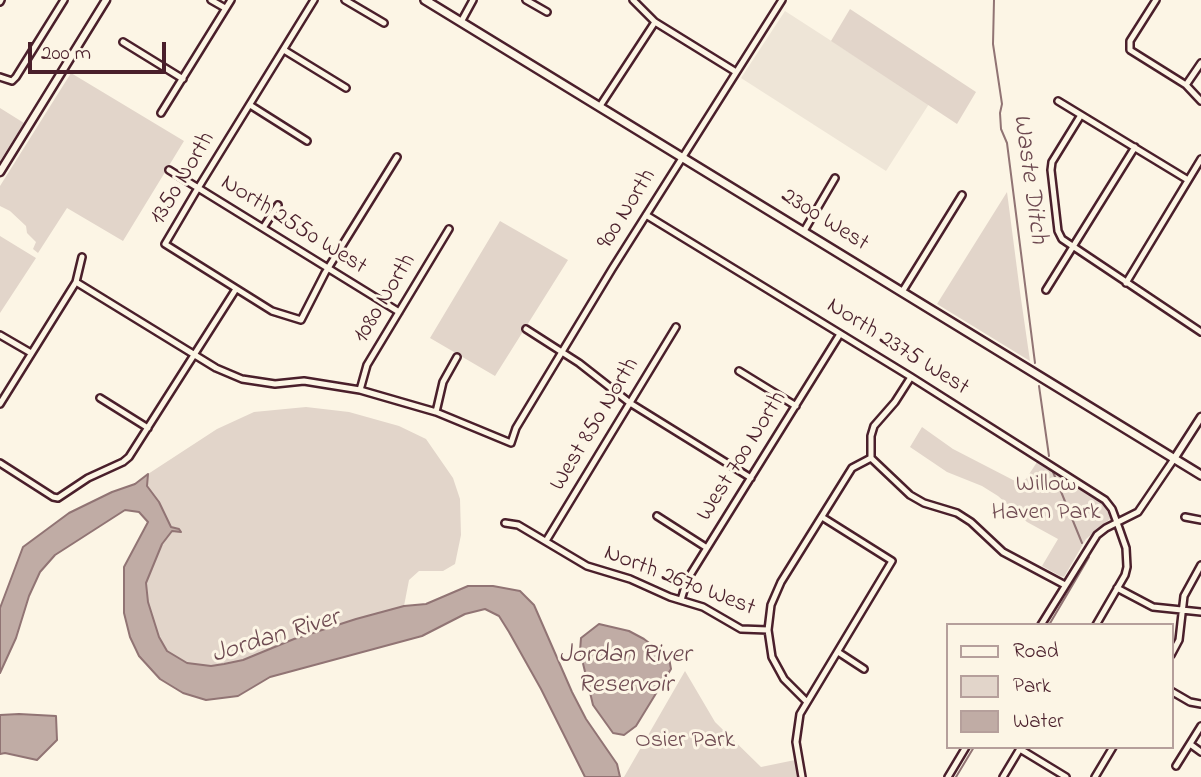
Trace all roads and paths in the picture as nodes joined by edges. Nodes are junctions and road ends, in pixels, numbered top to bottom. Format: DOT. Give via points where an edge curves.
graph roads {
  1 [pos="64,0"];
  2 [pos="106,0"];
  3 [pos="211,0"];
  4 [pos="231,0"];
  5 [pos="314,0"];
  6 [pos="345,0"];
  7 [pos="425,0"];
  8 [pos="473,0"];
  9 [pos="526,0"];
  10 [pos="633,0"];
  11 [pos="782,0"];
  12 [pos="1156,0"];
  13 [pos="225,9"];
  14 [pos="547,12"];
  15 [pos="461,22"];
  16 [pos="655,22"];
  17 [pos="384,23"];
  18 [pos="123,43"];
  19 [pos="284,50"];
  20 [pos="1201,64"];
  21 [pos="736,72"];
  22 [pos="0,77"];
  23 [pos="183,79"];
  24 [pos="1186,85"];
  25 [pos="346,88"];
  26 [pos="1058,101"];
  27 [pos="1201,102"];
  28 [pos="250,105"];
  29 [pos="600,106"];
  30 [pos="161,113"];
  31 [pos="1081,116"];
  32 [pos="307,142"];
  33 [pos="1135,147"];
  34 [pos="682,156"];
  35 [pos="397,157"];
  36 [pos="1201,159"];
  37 [pos="169,170"];
  38 [pos="0,172"];
  39 [pos="835,178"];
  40 [pos="1188,180"];
  41 [pos="198,188"];
  42 [pos="962,195"];
  43 [pos="278,205"];
  44 [pos="646,215"];
  45 [pos="263,228"];
  46 [pos="449,229"];
  47 [pos="804,231"];
  48 [pos="1073,247"];
  49 [pos="82,257"];
  50 [pos="328,268"];
  51 [pos="76,282"];
  52 [pos="1126,283"];
  53 [pos="236,289"];
  54 [pos="1046,290"];
  55 [pos="902,292"];
  56 [pos="399,312"];
  57 [pos="677,327"];
  58 [pos="526,329"];
  59 [pos="1201,332"];
  60 [pos="840,334"];
  61 [pos="0,335"];
  62 [pos="562,352"];
  63 [pos="31,353"];
  64 [pos="195,355"];
  65 [pos="457,357"];
  66 [pos="739,371"];
  67 [pos="911,377"];
  68 [pos="360,390"];
  69 [pos="100,398"];
  70 [pos="630,403"];
  71 [pos="0,404"];
  72 [pos="796,406"];
  73 [pos="436,412"];
  74 [pos="1201,417"];
  75 [pos="148,428"];
  76 [pos="872,458"];
  77 [pos="1174,459"];
  78 [pos="0,463"];
  79 [pos="1201,475"];
  80 [pos="751,478"];
  81 [pos="657,516"];
  82 [pos="822,517"];
  83 [pos="1185,517"];
  84 [pos="1201,520"];
  85 [pos="505,523"];
  86 [pos="1118,523"];
  87 [pos="546,541"];
  88 [pos="707,548"];
  89 [pos="1201,565"];
  90 [pos="1065,585"];
  91 [pos="1117,588"];
  92 [pos="681,600"];
  93 [pos="1181,611"];
  94 [pos="1201,612"];
  95 [pos="1042,623"];
  96 [pos="1097,623"];
  97 [pos="768,630"];
  98 [pos="1173,651"];
  99 [pos="838,653"];
  100 [pos="864,669"];
  101 [pos="1173,692"];
  102 [pos="806,701"];
  103 [pos="1201,704"];
  104 [pos="1201,726"];
  105 [pos="1190,744"];
  106 [pos="965,749"];
  107 [pos="1019,749"];
  108 [pos="1022,749"];
  109 [pos="1113,749"];
  110 [pos="1201,752"];
  111 [pos="1176,766"];
  112 [pos="802,777"];
  113 [pos="948,777"];
  114 [pos="1003,777"];
  115 [pos="1066,777"];
  116 [pos="1095,777"];
  1 -- 22 [label="street" via="12,81"];
  2 -- 38 [label="street"];
  3 -- 13 [label="street"];
  4 -- 13 [label="street"];
  5 -- 19 [label="street, 1350 North"];
  6 -- 17 [label="street"];
  7 -- 15 [label="main road, 2300 West"];
  8 -- 15 [label="street"];
  9 -- 14 [label="street"];
  10 -- 16 [label="street"];
  11 -- 21 [label="street, 900 North"];
  12 -- 24 [label="street" via="1130,41 1130,50"];
  13 -- 23 [label="street"];
  15 -- 29 [label="main road, 2300 West"];
  16 -- 21 [label="street"];
  16 -- 29 [label="street"];
  18 -- 23 [label="street"];
  19 -- 25 [label="street"];
  19 -- 28 [label="street, 1350 North"];
  20 -- 24 [label="street"];
  21 -- 34 [label="street, 900 North"];
  23 -- 30 [label="street"];
  24 -- 27 [label="street"];
  26 -- 31 [label="street"];
  28 -- 32 [label="street"];
  28 -- 41 [label="street, 1350 North"];
  29 -- 34 [label="main road, 2300 West"];
  31 -- 33 [label="street"];
  31 -- 48 [label="street" via="1051,170 1058,231"];
  33 -- 40 [label="street"];
  33 -- 48 [label="street"];
  34 -- 44 [label="street, 900 North"];
  34 -- 47 [label="main road, 2300 West"];
  35 -- 50 [label="street"];
  36 -- 40 [label="street"];
  37 -- 41 [label="street, North 2550 West"];
  39 -- 47 [label="street"];
  40 -- 52 [label="street"];
  41 -- 45 [label="street, North 2550 West"];
  41 -- 53 [label="street, 1350 North" via="165,244"];
  42 -- 55 [label="street"];
  43 -- 45 [label="street"];
  44 -- 60 [label="street, North 2375 West"];
  44 -- 62 [label="street, 900 North"];
  45 -- 50 [label="street, North 2550 West"];
  46 -- 56 [label="street, 1080 North"];
  47 -- 55 [label="main road, 2300 West"];
  48 -- 52 [label="street"];
  48 -- 54 [label="street"];
  49 -- 51 [label="street"];
  50 -- 53 [label="street, 1350 North" via="301,320 272,311"];
  50 -- 56 [label="street, North 2550 West"];
  51 -- 63 [label="street"];
  51 -- 64 [label="street"];
  52 -- 59 [label="street"];
  53 -- 64 [label="street"];
  55 -- 77 [label="main road, 2300 West"];
  56 -- 68 [label="street, 1080 North" via="368,365"];
  57 -- 70 [label="street, West 850 North"];
  58 -- 62 [label="street"];
  60 -- 67 [label="street, North 2375 West"];
  60 -- 72 [label="street, West 700 North"];
  61 -- 63 [label="street"];
  62 -- 70 [label="street"];
  62 -- 73 [label="street, 900 North" via="511,443"];
  63 -- 71 [label="street"];
  64 -- 68 [label="street" via="251,381 304,381"];
  64 -- 75 [label="street"];
  65 -- 73 [label="street" via="443,382"];
  66 -- 72 [label="street"];
  67 -- 76 [label="street" via="874,426"];
  67 -- 86 [label="street, North 2375 West" via="1105,500"];
  68 -- 73 [label="street"];
  69 -- 75 [label="street"];
  70 -- 80 [label="street"];
  70 -- 87 [label="street, West 850 North"];
  72 -- 80 [label="street, West 700 North"];
  74 -- 77 [label="street"];
  75 -- 78 [label="street" via="123,462 58,498"];
  76 -- 82 [label="street" via="852,468"];
  76 -- 90 [label="street" via="910,495 957,513 1003,552"];
  77 -- 79 [label="main road, 2300 West"];
  77 -- 86 [label="street" via="1138,512"];
  80 -- 88 [label="street, West 700 North"];
  81 -- 88 [label="street"];
  82 -- 97 [label="street" via="781,582 771,605"];
  82 -- 99 [label="street" via="892,561"];
  83 -- 84 [label="street"];
  85 -- 87 [label="street, North 2670 West"];
  86 -- 90 [label="street" via="1097,535"];
  86 -- 91 [label="street" via="1127,558"];
  87 -- 92 [label="street, North 2670 West" via="587,566"];
  88 -- 92 [label="street, West 700 North" via="687,580"];
  89 -- 93 [label="street" via="1187,587"];
  90 -- 95 [label="street"];
  91 -- 93 [label="street" via="1153,607"];
  91 -- 96 [label="street"];
  92 -- 97 [label="street, North 2670 West" via="712,611 741,629"];
  93 -- 94 [label="street"];
  93 -- 98 [label="street" via="1179,640"];
  97 -- 102 [label="street, North 2670 West" via="777,668"];
  99 -- 100 [label="street"];
  99 -- 102 [label="street"];
  101 -- 103 [label="street"];
  102 -- 112 [label="street" via="796,731"];
  104 -- 105 [label="street"];
  105 -- 110 [label="street"];
  105 -- 111 [label="street"];
  106 -- 113 [label="street"];
  107 -- 114 [label="street"];
  108 -- 115 [label="street"];
  109 -- 116 [label="street"];
}
